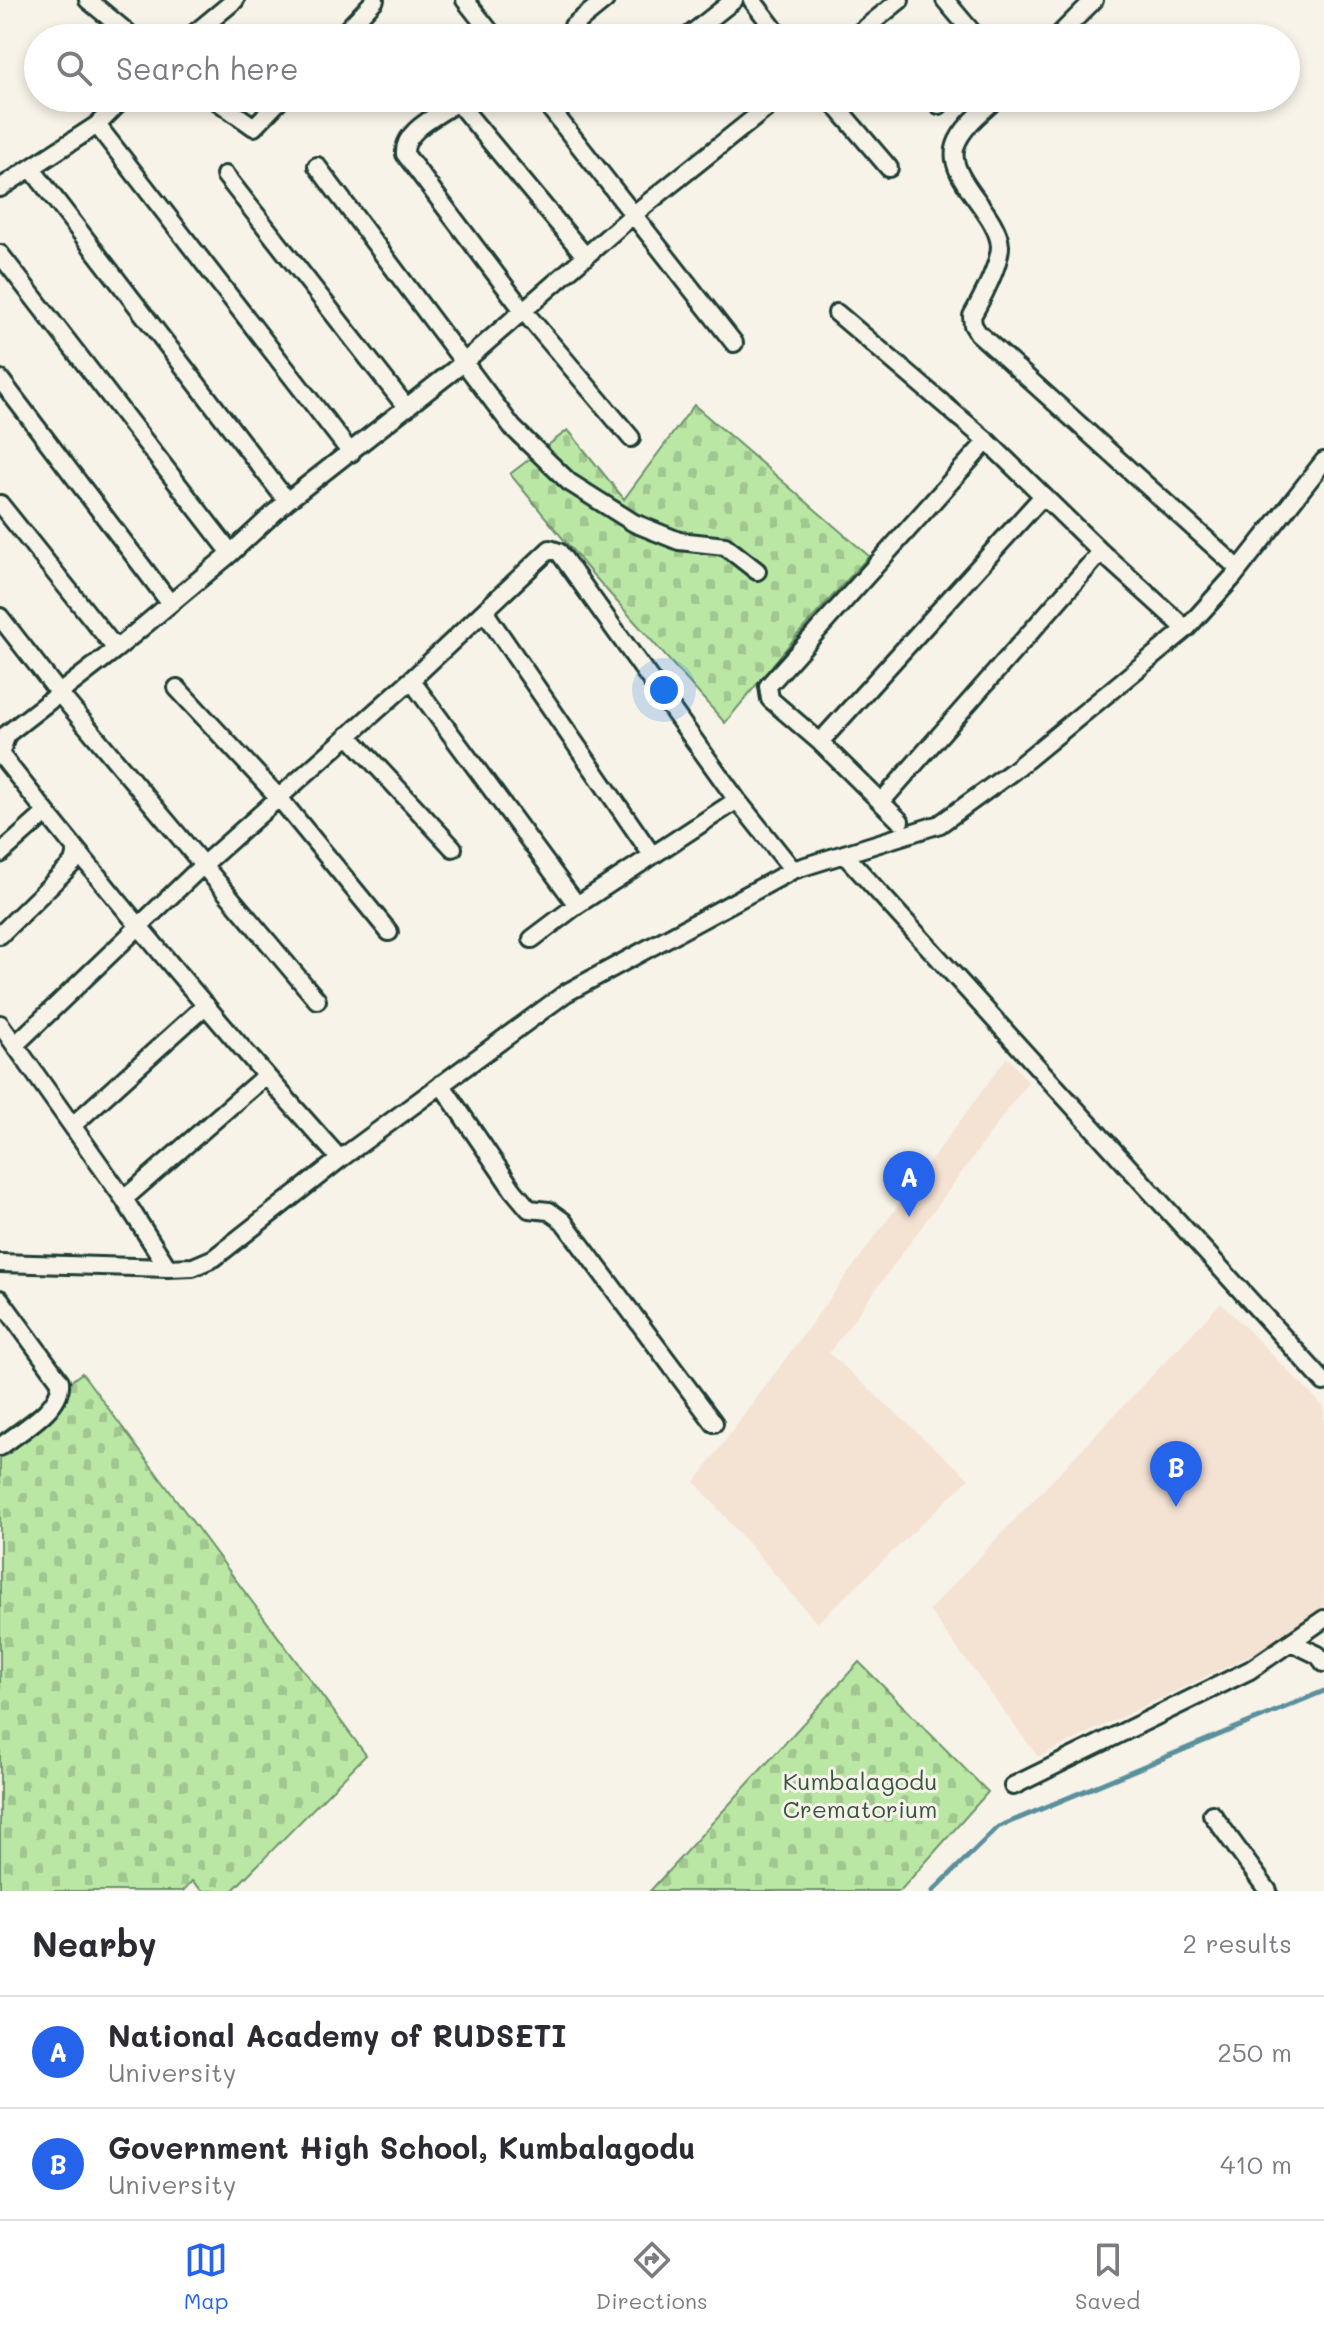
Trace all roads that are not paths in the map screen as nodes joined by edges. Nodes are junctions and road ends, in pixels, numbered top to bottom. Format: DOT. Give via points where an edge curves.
graph roads {
  1 [pos="88,0"];
  2 [pos="235,0"];
  3 [pos="375,0"];
  4 [pos="465,0"];
  5 [pos="605,0"];
  6 [pos="734,0"];
  7 [pos="752,0"];
  8 [pos="900,0"];
  9 [pos="945,0"];
  10 [pos="1094,0"];
  11 [pos="117,24"];
  12 [pos="206,24"];
  13 [pos="352,24"];
  14 [pos="484,24"];
  15 [pos="575,24"];
  16 [pos="704,24"];
  17 [pos="770,24"];
  18 [pos="880,24"];
  19 [pos="965,24"];
  20 [pos="1070,24"];
  21 [pos="110,112"];
  22 [pos="233,112"];
  23 [pos="268,112"];
  24 [pos="443,112"];
  25 [pos="466,112"];
  26 [pos="553,112"];
  27 [pos="762,112"];
  28 [pos="841,112"];
  29 [pos="983,112"];
  30 [pos="97,125"];
  31 [pos="317,166"];
  32 [pos="31,168"];
  33 [pos="889,168"];
  34 [pos="225,175"];
  35 [pos="0,188"];
  36 [pos="634,214"];
  37 [pos="0,254"];
  38 [pos="586,257"];
  39 [pos="523,311"];
  40 [pos="837,313"];
  41 [pos="734,343"];
  42 [pos="463,363"];
  43 [pos="0,379"];
  44 [pos="407,408"];
  45 [pos="631,438"];
  46 [pos="987,441"];
  47 [pos="351,453"];
  48 [pos="1324,461"];
  49 [pos="1042,497"];
  50 [pos="287,501"];
  51 [pos="0,504"];
  52 [pos="1101,552"];
  53 [pos="231,553"];
  54 [pos="1239,569"];
  55 [pos="757,571"];
  56 [pos="170,603"];
  57 [pos="484,611"];
  58 [pos="0,617"];
  59 [pos="1186,629"];
  60 [pos="116,649"];
  61 [pos="411,680"];
  62 [pos="177,688"];
  63 [pos="59,693"];
  64 [pos="348,735"];
  65 [pos="820,742"];
  66 [pos="0,754"];
  67 [pos="280,799"];
  68 [pos="737,800"];
  69 [pos="882,801"];
  70 [pos="46,813"];
  71 [pos="900,821"];
  72 [pos="453,848"];
  73 [pos="76,851"];
  74 [pos="0,854"];
  75 [pos="844,854"];
  76 [pos="652,855"];
  77 [pos="203,865"];
  78 [pos="793,870"];
  79 [pos="577,905"];
  80 [pos="139,926"];
  81 [pos="389,932"];
  82 [pos="0,935"];
  83 [pos="532,939"];
  84 [pos="317,1000"];
  85 [pos="206,1005"];
  86 [pos="0,1024"];
  87 [pos="15,1045"];
  88 [pos="265,1076"];
  89 [pos="441,1084"];
  90 [pos="73,1125"];
  91 [pos="340,1159"];
  92 [pos="124,1199"];
  93 [pos="0,1263"];
  94 [pos="168,1268"];
  95 [pos="0,1299"];
  96 [pos="1324,1382"];
  97 [pos="714,1423"];
  98 [pos="0,1447"];
  99 [pos="1324,1619"];
  100 [pos="1293,1643"];
  101 [pos="1321,1659"];
  102 [pos="1013,1786"];
  103 [pos="1212,1814"];
  104 [pos="1268,1891"];
  1 -- 11 [label="street"];
  2 -- 12 [label="street"];
  3 -- 13 [label="street"];
  4 -- 14 [label="street"];
  5 -- 15 [label="street"];
  6 -- 16 [label="street"];
  7 -- 17 [label="street"];
  8 -- 18 [label="street"];
  9 -- 19 [label="street"];
  10 -- 20 [label="street"];
  21 -- 30 [label="street"];
  22 -- 23 [label="street" via="254,127"];
  24 -- 39 [label="street" via="408,137 405,154"];
  25 -- 38 [label="street"];
  26 -- 36 [label="street"];
  27 -- 36 [label="street"];
  28 -- 33 [label="street"];
  29 -- 54 [label="street" via="954,150 955,165 997,233 1000,248 973,325"];
  30 -- 32 [label="street"];
  30 -- 47 [label="street"];
  31 -- 42 [label="street"];
  32 -- 35 [label="street"];
  32 -- 50 [label="street"];
  34 -- 44 [label="street"];
  36 -- 38 [label="street"];
  36 -- 41 [label="street"];
  37 -- 53 [label="street"];
  38 -- 39 [label="street"];
  39 -- 42 [label="street"];
  39 -- 45 [label="street"];
  40 -- 46 [label="street"];
  42 -- 44 [label="street"];
  42 -- 55 [label="street" via="513,428 569,482 634,523 679,541 725,546"];
  43 -- 56 [label="street"];
  44 -- 47 [label="street"];
  46 -- 49 [label="street"];
  46 -- 65 [label="street" via="768,686 770,699"];
  47 -- 50 [label="street"];
  48 -- 54 [label="street"];
  49 -- 52 [label="street"];
  49 -- 65 [label="street"];
  50 -- 53 [label="street"];
  51 -- 60 [label="street"];
  52 -- 59 [label="street"];
  52 -- 69 [label="street"];
  53 -- 56 [label="street"];
  54 -- 59 [label="street"];
  56 -- 60 [label="street"];
  57 -- 61 [label="street"];
  57 -- 68 [label="street" via="550,549 559,552"];
  57 -- 76 [label="street"];
  58 -- 63 [label="street"];
  59 -- 75 [label="street" via="940,824"];
  60 -- 63 [label="street"];
  61 -- 64 [label="street"];
  61 -- 79 [label="street"];
  62 -- 67 [label="street"];
  63 -- 66 [label="street" via="7,734"];
  63 -- 77 [label="street"];
  64 -- 67 [label="street"];
  64 -- 72 [label="street"];
  65 -- 69 [label="street"];
  66 -- 70 [label="street"];
  67 -- 77 [label="street"];
  67 -- 81 [label="street"];
  68 -- 76 [label="street"];
  68 -- 78 [label="street"];
  69 -- 71 [label="street"];
  70 -- 73 [label="street"];
  70 -- 74 [label="street"];
  73 -- 80 [label="street"];
  73 -- 82 [label="street" via="73,863"];
  75 -- 78 [label="street"];
  75 -- 96 [label="street"];
  76 -- 79 [label="street"];
  77 -- 80 [label="street"];
  77 -- 84 [label="street"];
  78 -- 89 [label="street" via="566,993"];
  79 -- 83 [label="street"];
  80 -- 85 [label="street"];
  80 -- 87 [label="street"];
  85 -- 88 [label="street"];
  85 -- 90 [label="street"];
  86 -- 87 [label="street"];
  87 -- 90 [label="street"];
  88 -- 91 [label="street"];
  88 -- 92 [label="street"];
  89 -- 91 [label="street"];
  89 -- 97 [label="street" via="513,1190 529,1209 549,1211 563,1221"];
  90 -- 92 [label="street"];
  91 -- 94 [label="street" via="214,1258 193,1267"];
  92 -- 94 [label="street"];
  93 -- 94 [label="street"];
  95 -- 98 [label="street" via="60,1381 61,1390 51,1407"];
  99 -- 100 [label="street"];
  100 -- 101 [label="street"];
  100 -- 102 [label="street" via="1250,1670"];
  103 -- 104 [label="street"];
}
